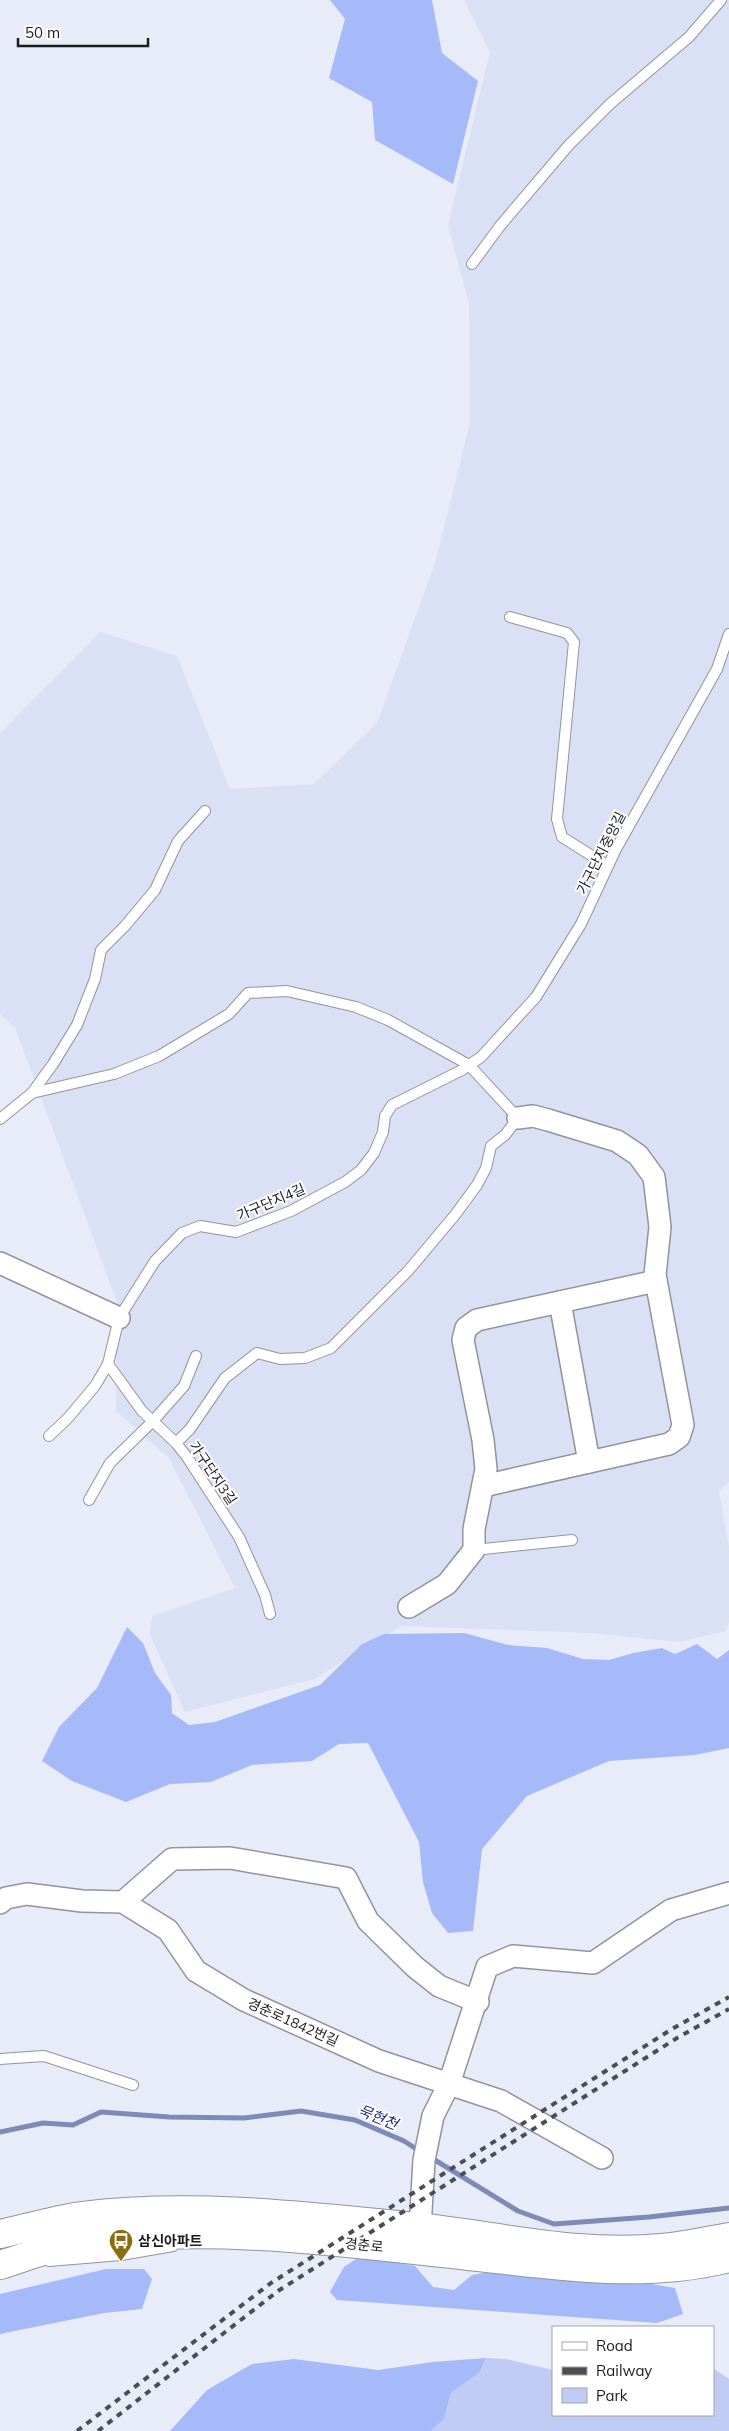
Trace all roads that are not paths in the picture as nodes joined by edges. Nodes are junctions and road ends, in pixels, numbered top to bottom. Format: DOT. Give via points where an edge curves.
graph roads {
  1 [pos="721,0"];
  2 [pos="472,264"];
  3 [pos="510,617"];
  4 [pos="729,634"];
  5 [pos="205,811"];
  6 [pos="608,866"];
  7 [pos="469,1065"];
  8 [pos="32,1092"];
  9 [pos="518,1118"];
  10 [pos="0,1120"];
  11 [pos="0,1263"];
  12 [pos="656,1281"];
  13 [pos="560,1302"];
  14 [pos="119,1318"];
  15 [pos="196,1356"];
  16 [pos="108,1364"];
  17 [pos="154,1422"];
  18 [pos="49,1436"];
  19 [pos="176,1443"];
  20 [pos="589,1462"];
  21 [pos="483,1486"];
  22 [pos="89,1500"];
  23 [pos="572,1540"];
  24 [pos="474,1550"];
  25 [pos="409,1608"];
  26 [pos="270,1614"];
  27 [pos="729,1893"];
  28 [pos="123,1902"];
  29 [pos="0,1903"];
  30 [pos="478,2002"];
  31 [pos="0,2059"];
  32 [pos="449,2084"];
  33 [pos="133,2085"];
  34 [pos="602,2158"];
  35 [pos="420,2228"];
  36 [pos="0,2234"];
  37 [pos="729,2237"];
  38 [pos="729,2258"];
  39 [pos="0,2264"];
  1 -- 2 [label="lane" via="690,37 610,104 568,146"];
  3 -- 6 [label="lane" via="567,633 574,642 557,819 562,837"];
  4 -- 6 [label="lane, 가구단지중앙길" via="717,669"];
  5 -- 8 [label="lane" via="178,841 155,890 101,950 95,979 77,1024"];
  6 -- 7 [label="lane, 가구단지중앙길" via="581,924 536,997"];
  7 -- 8 [label="lane" via="356,1006 287,991 248,993 229,1014 159,1056 114,1074"];
  7 -- 9 [label="lane"];
  7 -- 14 [label="lane, 가구단지4길" via="392,1104 374,1153 361,1170 345,1182 291,1212 236,1232 200,1226 182,1233 155,1261"];
  8 -- 10 [label="lane"];
  9 -- 12 [label="street" via="533,1116 577,1127 617,1141 638,1155 654,1177 660,1227"];
  9 -- 19 [label="lane" via="491,1146 486,1168 455,1215 360,1321 331,1348 305,1358 280,1359 257,1353 225,1378"];
  11 -- 14 [label="street"];
  12 -- 13 [label="street"];
  12 -- 20 [label="street" via="683,1425 679,1437 669,1444"];
  13 -- 20 [label="street"];
  13 -- 21 [label="street" via="477,1320 466,1328 463,1340 483,1440 486,1469"];
  14 -- 16 [label="lane, 가구단지4길"];
  15 -- 17 [label="lane" via="184,1386"];
  16 -- 17 [label="lane, 가구단지3길" via="142,1411"];
  16 -- 18 [label="lane, 가구단지4길" via="95,1386"];
  17 -- 19 [label="lane, 가구단지3길"];
  17 -- 22 [label="lane" via="110,1463"];
  19 -- 26 [label="lane, 가구단지3길" via="239,1537"];
  20 -- 21 [label="street"];
  21 -- 24 [label="street" via="474,1529"];
  23 -- 24 [label="lane"];
  24 -- 25 [label="street" via="447,1584"];
  27 -- 30 [label="street" via="671,1910 593,1963 514,1956 487,1967"];
  28 -- 29 [label="street" via="27,1894 6,1898"];
  28 -- 30 [label="street" via="172,1859 230,1858 346,1878 368,1921 415,1967 440,1986"];
  28 -- 32 [label="street, 경춘로1842번길" via="168,1930 196,1971 244,2000 379,2061"];
  30 -- 32 [label="street"];
  31 -- 33 [label="lane" via="44,2056"];
  32 -- 34 [label="street, 경춘로1842번길" via="500,2101"];
  32 -- 35 [label="street" via="433,2116 424,2160"];
  35 -- 36 [label="street, 경춘로" via="241,2213 162,2210 80,2216"];
  35 -- 37 [label="street, 경춘로" via="496,2240 608,2250 662,2248"];
  38 -- 39 [label="street, 경춘로" via="662,2269 603,2270 310,2240 157,2234 78,2243"];
}
